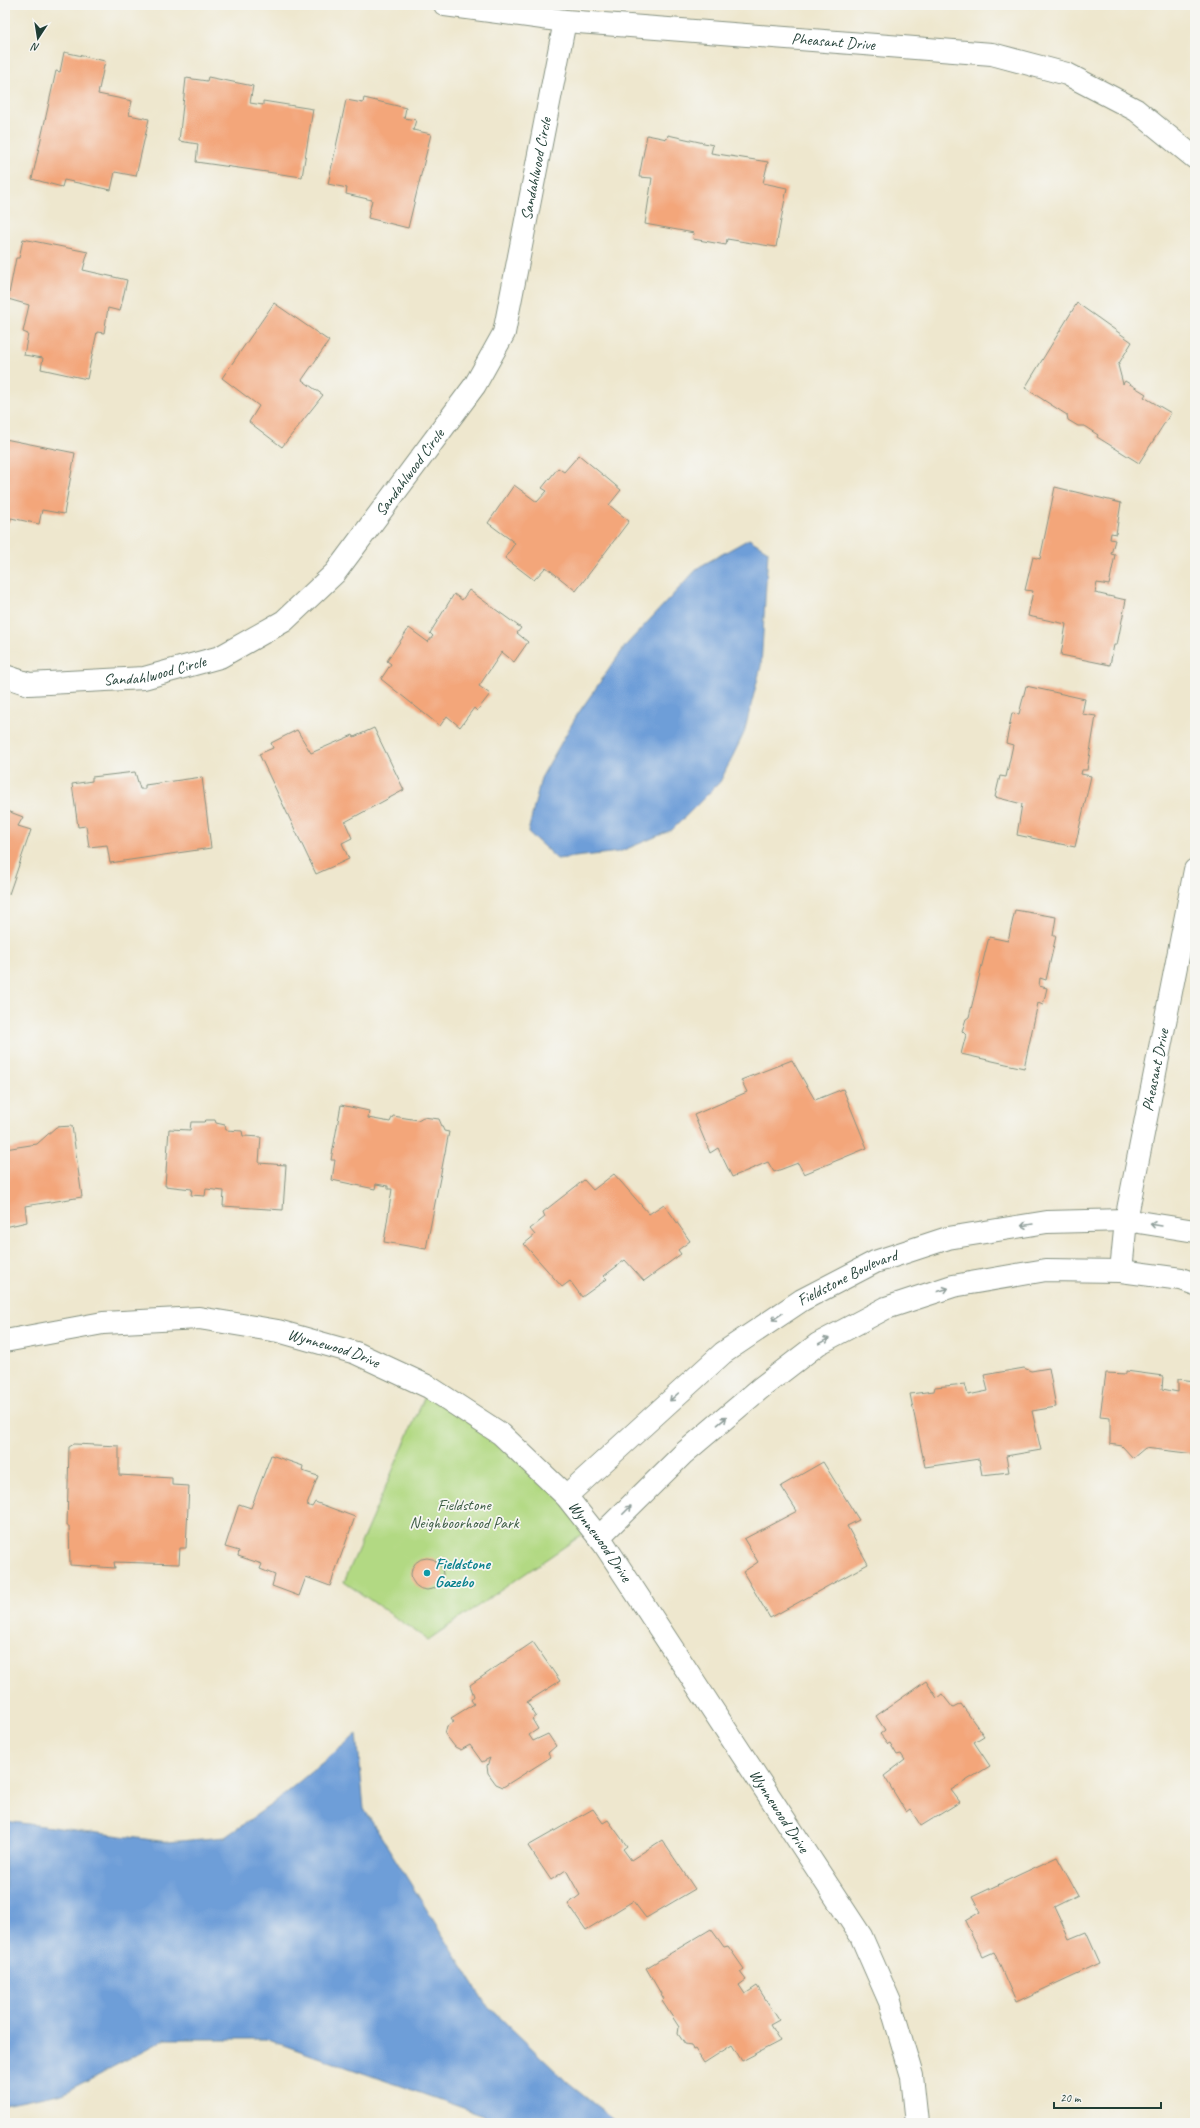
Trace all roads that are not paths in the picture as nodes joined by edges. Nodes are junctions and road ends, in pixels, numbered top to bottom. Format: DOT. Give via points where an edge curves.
graph roads {
  1 [pos="445,5"];
  2 [pos="565,21"];
  3 [pos="1195,158"];
  4 [pos="5,676"];
  5 [pos="1195,870"];
  6 [pos="1126,1220"];
  7 [pos="1195,1231"];
  8 [pos="1121,1272"];
  9 [pos="1195,1284"];
  10 [pos="5,1342"];
  11 [pos="566,1496"];
  12 [pos="599,1537"];
  13 [pos="917,2123"];
  1 -- 2 [label="street, Pheasant Drive"];
  2 -- 3 [label="street, Pheasant Drive" via="992,54 1067,74 1136,110"];
  2 -- 4 [label="street, Sandahlwood Circle" via="504,333 475,385 335,573 284,621 220,657 144,678 29,684"];
  5 -- 6 [label="street, Pheasant Drive"];
  7 -- 6 [label="street, Fieldstone Boulevard, one-way"];
  6 -- 8 [label="street, Pheasant Drive"];
  6 -- 11 [label="street, Fieldstone Boulevard, one-way" via="1047,1222 948,1238 875,1262 802,1300 723,1353"];
  8 -- 9 [label="street" via="1181,1279"];
  12 -- 8 [label="street, one-way" via="684,1453 762,1388 818,1344 886,1308 953,1286 1046,1270"];
  10 -- 11 [label="street, Wynnewood Drive" via="103,1323 199,1318 278,1331 356,1353 429,1387 501,1434"];
  11 -- 12 [label="street, Wynnewood Drive"];
  12 -- 13 [label="street, Wynnewood Drive" via="861,1936 890,2002 912,2076"];
}
